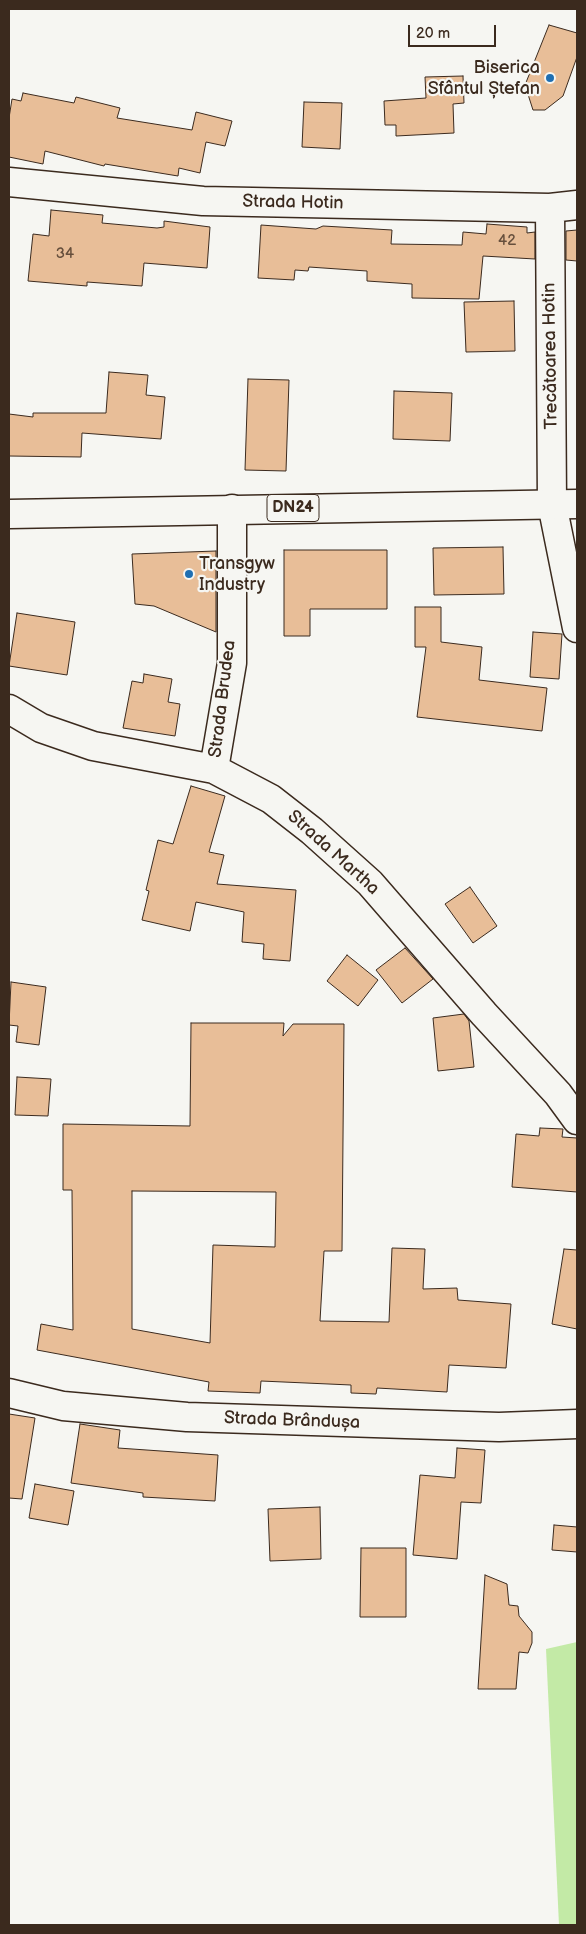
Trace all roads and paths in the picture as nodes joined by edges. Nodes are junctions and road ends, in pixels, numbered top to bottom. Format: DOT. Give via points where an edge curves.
graph roads {
  1 [pos="9,182"];
  2 [pos="577,205"];
  3 [pos="550,208"];
  4 [pos="565,504"];
  5 [pos="232,509"];
  6 [pos="9,514"];
  7 [pos="577,628"];
  8 [pos="9,709"];
  9 [pos="214,769"];
  10 [pos="577,1120"];
  11 [pos="9,1394"];
  12 [pos="577,1424"];
  1 -- 3 [label="street, Strada Hotin" via="203,201"];
  2 -- 3 [label="street, Strada Hotin"];
  3 -- 4 [label="street, Trecătoarea Hotin"];
  4 -- 5 [label="street, DN24"];
  4 -- 7 [label="street, Trecătoarea Hotin"];
  5 -- 6 [label="street, DN24"];
  5 -- 9 [label="street, Strada Brudea" via="232,663"];
  8 -- 9 [label="street, Strada Martha" via="41,728 93,746"];
  9 -- 10 [label="street, Strada Martha" via="271,799 370,883 558,1094"];
  11 -- 12 [label="street, Strada Brândușa" via="63,1406 187,1417 499,1427"];
}
